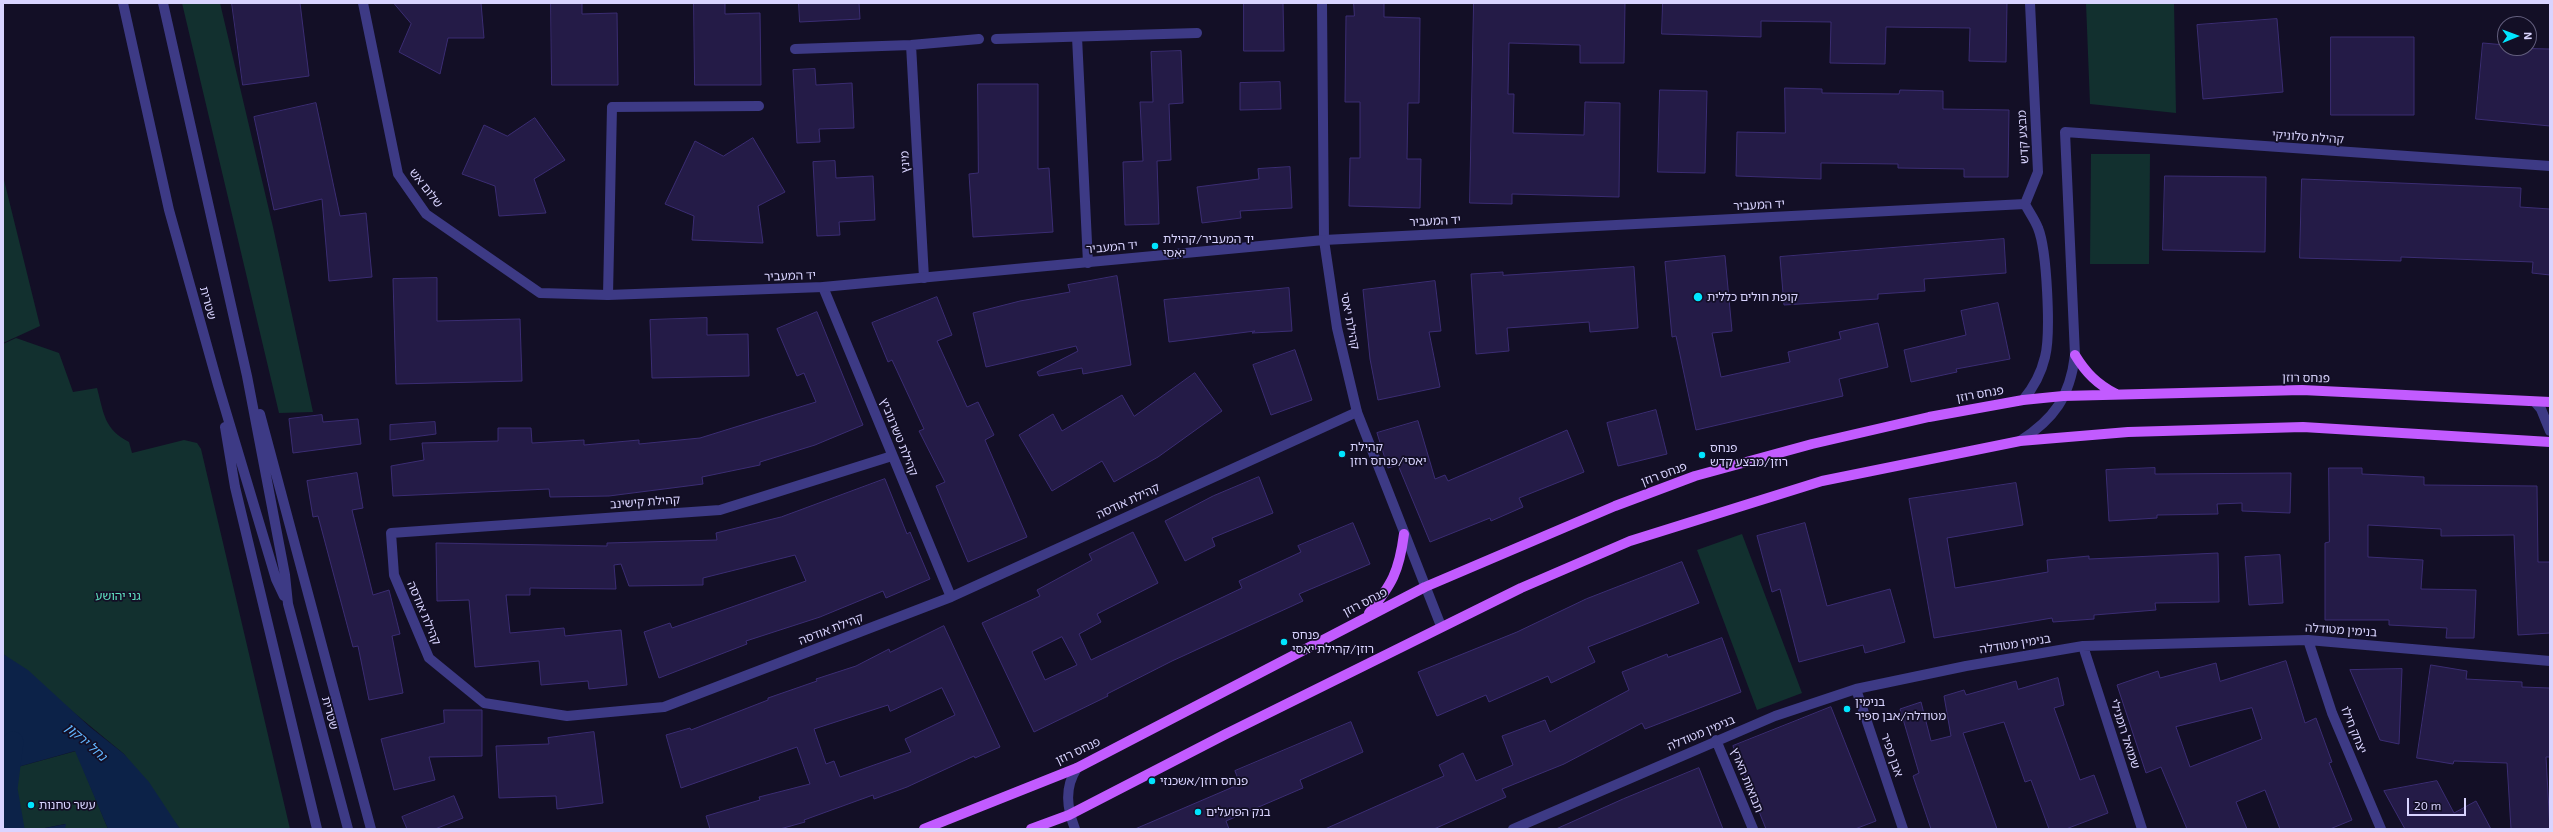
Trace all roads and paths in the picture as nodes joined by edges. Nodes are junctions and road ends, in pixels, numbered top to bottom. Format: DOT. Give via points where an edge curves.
graph roads {
  1 [pos="123,3"];
  2 [pos="163,3"];
  3 [pos="363,3"];
  4 [pos="1322,3"];
  5 [pos="2030,3"];
  6 [pos="1197,33"];
  7 [pos="1076,37"];
  8 [pos="979,39"];
  9 [pos="996,39"];
  10 [pos="911,45"];
  11 [pos="795,49"];
  12 [pos="759,106"];
  13 [pos="2550,166"];
  14 [pos="2025,204"];
  15 [pos="1324,240"];
  16 [pos="1088,262"];
  17 [pos="924,278"];
  18 [pos="823,287"];
  19 [pos="608,295"];
  20 [pos="2075,356"];
  21 [pos="247,376"];
  22 [pos="218,385"];
  23 [pos="2117,395"];
  24 [pos="2063,396"];
  25 [pos="2023,400"];
  26 [pos="2535,402"];
  27 [pos="2550,402"];
  28 [pos="1357,412"];
  29 [pos="2550,430"];
  30 [pos="2020,441"];
  31 [pos="2550,442"];
  32 [pos="892,456"];
  33 [pos="391,533"];
  34 [pos="1404,534"];
  35 [pos="1425,586"];
  36 [pos="951,597"];
  37 [pos="288,604"];
  38 [pos="1367,615"];
  39 [pos="1441,626"];
  40 [pos="2308,640"];
  41 [pos="2083,646"];
  42 [pos="2550,661"];
  43 [pos="1856,689"];
  44 [pos="1716,740"];
  45 [pos="1076,768"];
  46 [pos="1069,815"];
  47 [pos="317,829"];
  48 [pos="348,829"];
  49 [pos="371,829"];
  50 [pos="924,829"];
  51 [pos="1031,829"];
  52 [pos="1075,829"];
  53 [pos="1514,829"];
  54 [pos="1753,829"];
  55 [pos="1903,829"];
  56 [pos="2142,829"];
  57 [pos="2381,829"];
  1 -- 22 [label="street, שטרית" via="166,195"];
  2 -- 21 [label="street, שטרית"];
  3 -- 19 [label="street, שלום אש" via="398,174 426,214 540,293"];
  4 -- 15 [label="street, קהילת יאסי"];
  5 -- 14 [label="street, מבצע קדש" via="2038,172"];
  6 -- 7 [label="street"];
  7 -- 9 [label="street"];
  7 -- 16 [label="street"];
  8 -- 10 [label="street"];
  10 -- 11 [label="street"];
  10 -- 17 [label="street, מינץ"];
  12 -- 19 [label="street" via="612,107"];
  13 -- 20 [label="street, קהילת סלוניקי" via="2065,132"];
  14 -- 15 [label="street, יד המעביר"];
  14 -- 25 [label="street" via="2038,228 2044,253 2047,334 2046,355 2040,374"];
  15 -- 16 [label="street, יד המעביר"];
  15 -- 28 [label="street, קהילת יאסי" via="1337,328"];
  16 -- 17 [label="street, יד המעביר"];
  17 -- 18 [label="street, יד המעביר"];
  18 -- 19 [label="street, יד המעביר"];
  18 -- 32 [label="street, קהילת טשרנוביץ"];
  20 -- 23 [label="main road" via="2086,374"];
  20 -- 24 [label="street" via="2072,374"];
  21 -- 37 [label="street, שטרית" via="285,575"];
  21 -- 49 [label="street" via="263,424"];
  22 -- 37 [label="street, שטרית" via="276,579"];
  22 -- 47 [label="street" via="234,487"];
  23 -- 24 [label="main road, פנחס רוזן"];
  23 -- 26 [label="main road, פנחס רוזן" via="2302,390"];
  24 -- 25 [label="main road, פנחס רוזן"];
  24 -- 30 [label="street" via="2056,412"];
  25 -- 35 [label="main road, פנחס רוזן" via="1929,416 1695,476 1615,506"];
  26 -- 27 [label="main road, פנחס רוזן"];
  26 -- 29 [label="street"];
  28 -- 34 [label="street, קהילת יאסי"];
  28 -- 36 [label="street, קהילת אודסה"];
  30 -- 31 [label="main road" via="2128,432 2303,427"];
  30 -- 39 [label="main road" via="1822,481 1630,541"];
  32 -- 33 [label="street, קהילת קישינב" via="720,510"];
  32 -- 36 [label="street, קהילת טשרנוביץ"];
  33 -- 36 [label="street, קהילת אודסה" via="394,575 428,658 484,703 567,716 664,707"];
  34 -- 35 [label="street, קהילת יאסי"];
  34 -- 38 [label="main road" via="1397,572 1389,587"];
  35 -- 38 [label="main road, פנחס רוזן"];
  35 -- 39 [label="street, קהילת יאסי"];
  37 -- 48 [label="street, שטרית"];
  38 -- 45 [label="main road, פנחס רוזן"];
  39 -- 46 [label="main road"];
  40 -- 41 [label="street, בנימין מטודלה"];
  40 -- 42 [label="street, בנימין מטודלה"];
  40 -- 57 [label="street, יצחק חילו" via="2332,713"];
  41 -- 43 [label="street, בנימין מטודלה" via="1966,666"];
  41 -- 56 [label="street, שמואל רומנילי"];
  43 -- 44 [label="street, בנימין מטודלה" via="1775,716"];
  43 -- 55 [label="street, אבן ספיר"];
  44 -- 53 [label="street, בנימין מטודלה"];
  44 -- 54 [label="street, תבואות הארץ"];
  45 -- 46 [label="street" via="1069,783"];
  45 -- 50 [label="main road, פנחס רוזן"];
  46 -- 51 [label="main road"];
  46 -- 52 [label="street"];
}
